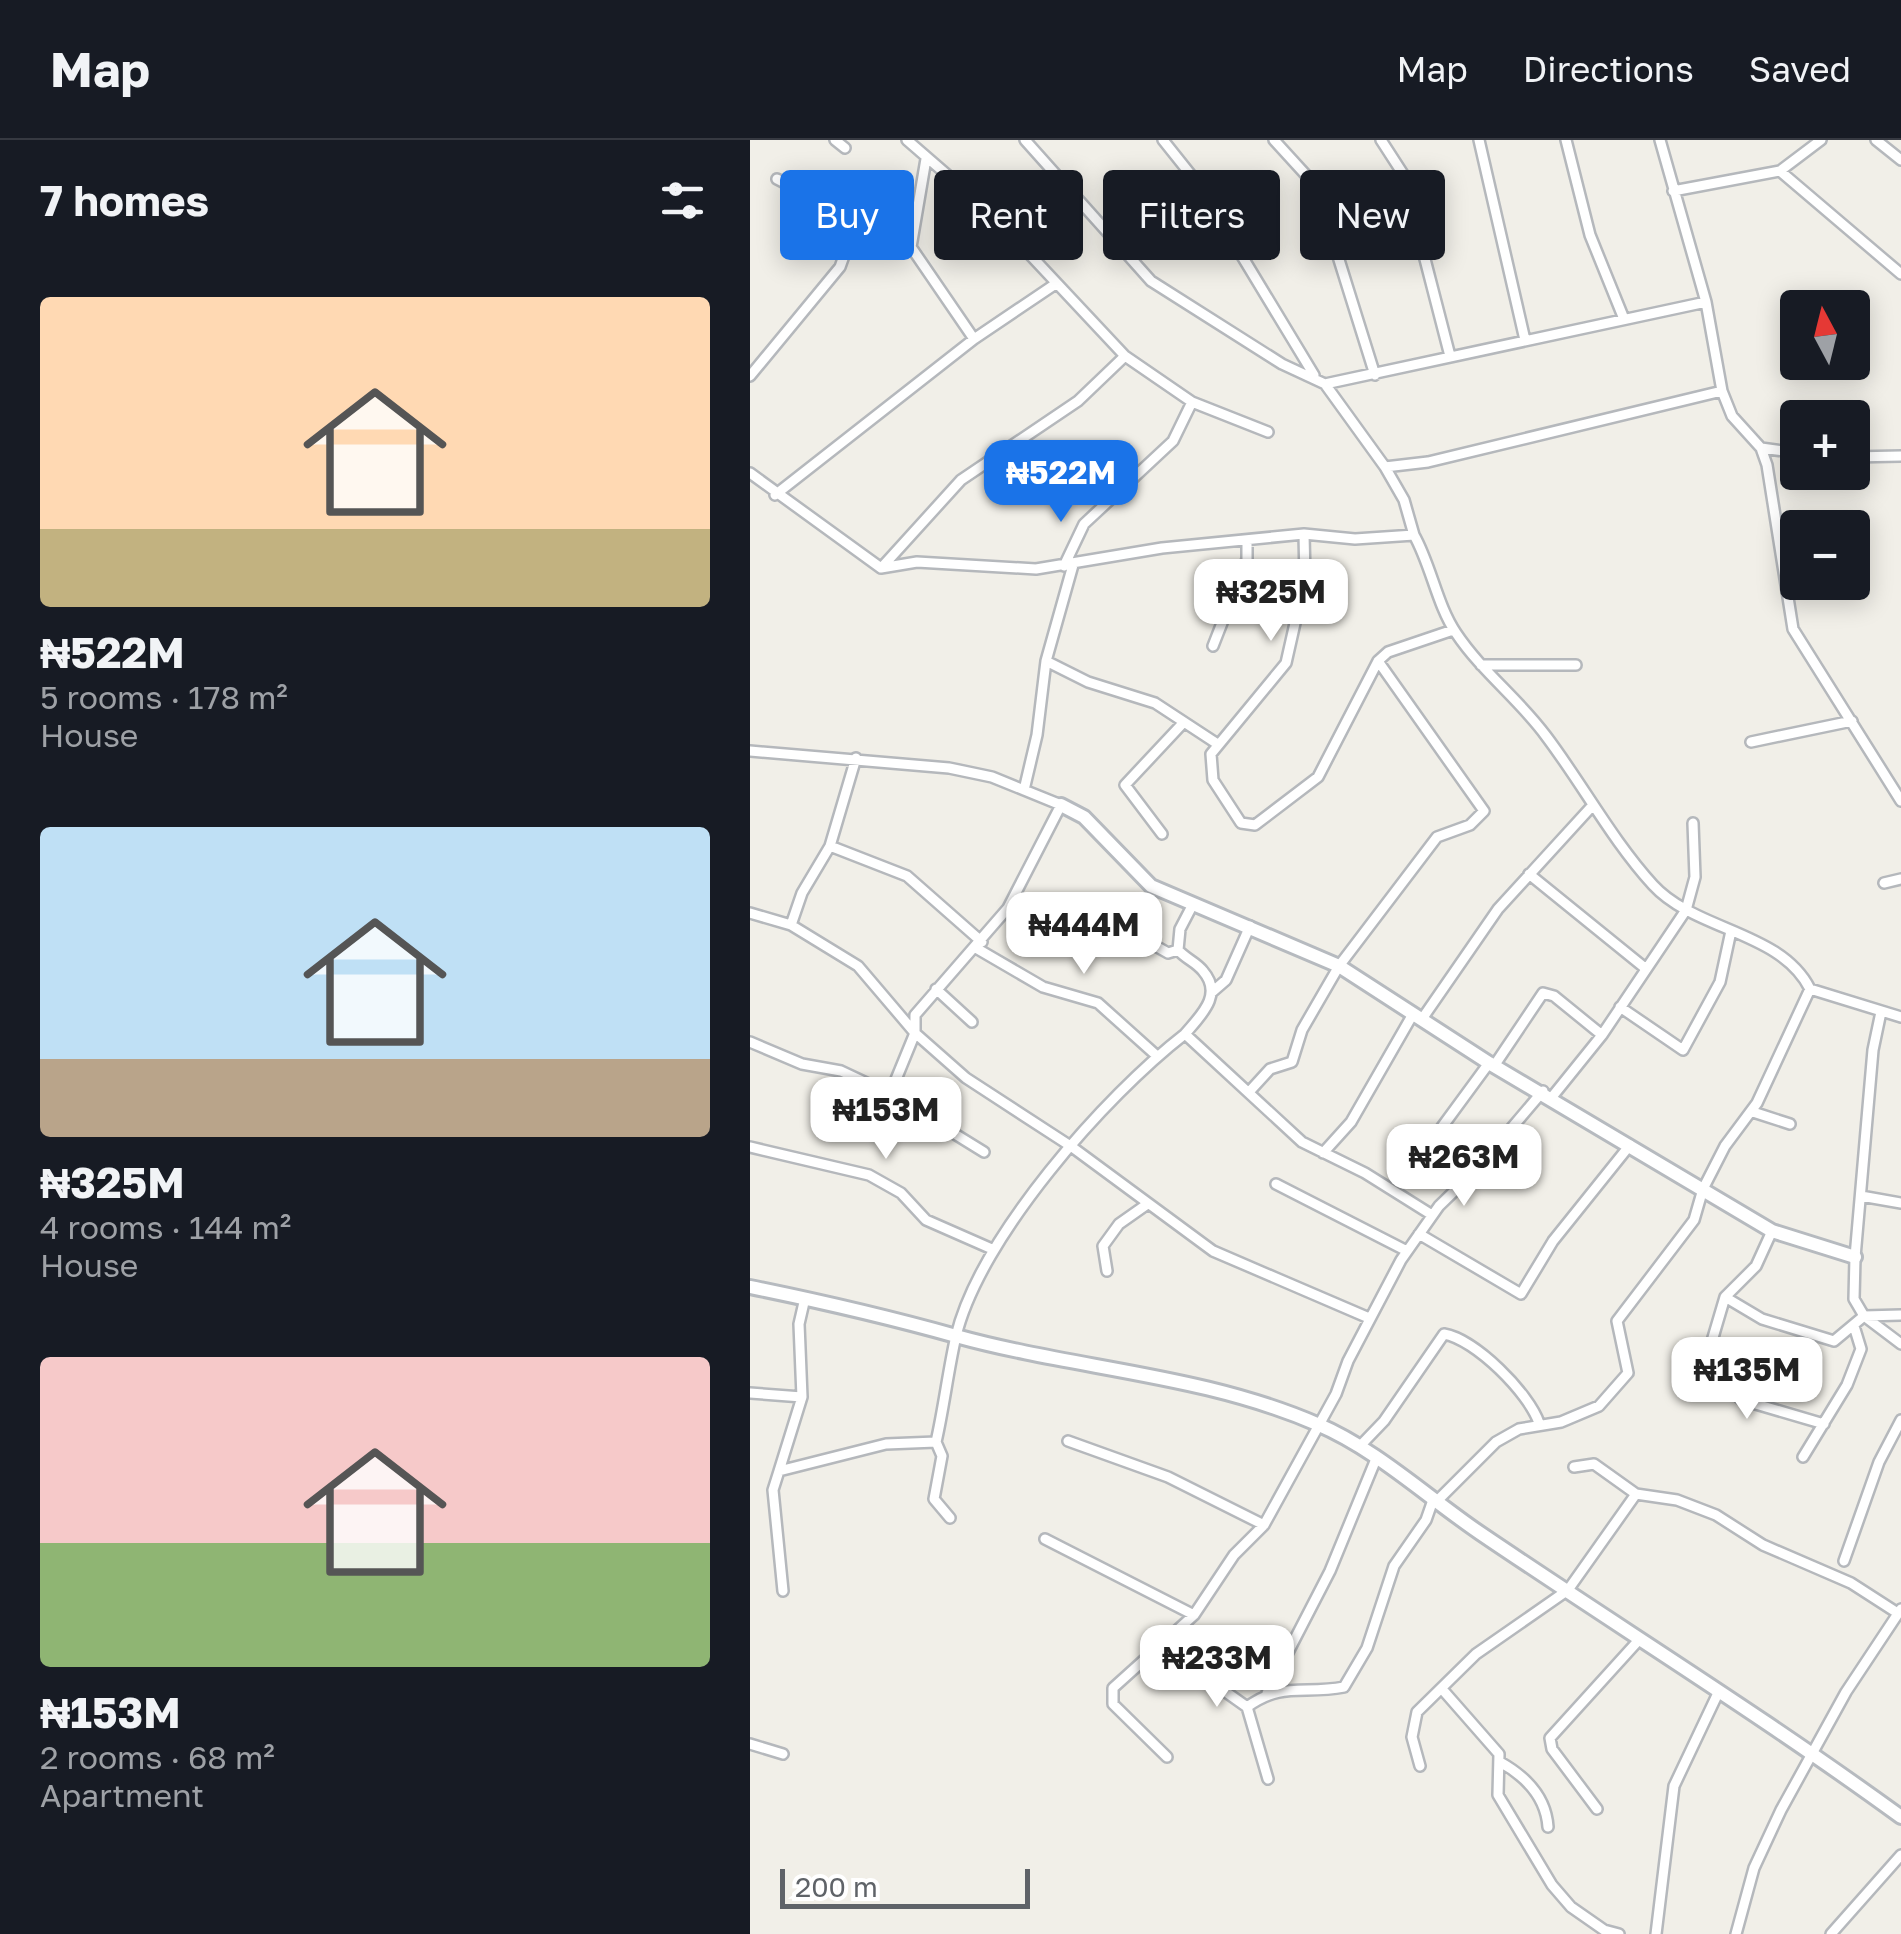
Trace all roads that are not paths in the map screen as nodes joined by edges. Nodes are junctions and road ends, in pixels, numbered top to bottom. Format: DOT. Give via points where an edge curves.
graph roads {
  1 [pos="835,140"];
  2 [pos="1025,140"];
  3 [pos="1163,140"];
  4 [pos="1274,140"];
  5 [pos="1381,140"];
  6 [pos="1479,140"];
  7 [pos="1566,140"];
  8 [pos="1660,140"];
  9 [pos="1821,140"];
  10 [pos="1876,140"];
  11 [pos="915,142"];
  12 [pos="845,148"];
  13 [pos="926,159"];
  14 [pos="1901,160"];
  15 [pos="1780,171"];
  16 [pos="777,180"];
  17 [pos="780,181"];
  18 [pos="1673,191"];
  19 [pos="914,219"];
  20 [pos="914,252"];
  21 [pos="842,260"];
  22 [pos="1901,274"];
  23 [pos="1054,285"];
  24 [pos="1706,302"];
  25 [pos="1624,319"];
  26 [pos="974,340"];
  27 [pos="1525,340"];
  28 [pos="1125,356"];
  29 [pos="1450,356"];
  30 [pos="1375,375"];
  31 [pos="750,376"];
  32 [pos="1316,377"];
  33 [pos="1325,384"];
  34 [pos="1722,392"];
  35 [pos="1192,402"];
  36 [pos="1268,432"];
  37 [pos="1761,448"];
  38 [pos="1780,451"];
  39 [pos="1901,456"];
  40 [pos="1870,457"];
  41 [pos="1385,467"];
  42 [pos="750,473"];
  43 [pos="775,495"];
  44 [pos="1304,534"];
  45 [pos="1414,535"];
  46 [pos="1247,540"];
  47 [pos="1068,566"];
  48 [pos="881,568"];
  49 [pos="1453,630"];
  50 [pos="1213,646"];
  51 [pos="1046,661"];
  52 [pos="1378,661"];
  53 [pos="1481,665"];
  54 [pos="1576,665"];
  55 [pos="1852,721"];
  56 [pos="1184,722"];
  57 [pos="1751,742"];
  58 [pos="1216,744"];
  59 [pos="750,751"];
  60 [pos="856,758"];
  61 [pos="1024,790"];
  62 [pos="1901,801"];
  63 [pos="1061,805"];
  64 [pos="1593,805"];
  65 [pos="1693,823"];
  66 [pos="1162,834"];
  67 [pos="830,846"];
  68 [pos="1530,874"];
  69 [pos="1901,879"];
  70 [pos="1884,883"];
  71 [pos="1192,906"];
  72 [pos="1686,910"];
  73 [pos="750,913"];
  74 [pos="791,924"];
  75 [pos="1250,926"];
  76 [pos="1731,931"];
  77 [pos="1152,944"];
  78 [pos="979,945"];
  79 [pos="1178,950"];
  80 [pos="1339,966"];
  81 [pos="1645,968"];
  82 [pos="1207,976"];
  83 [pos="1226,980"];
  84 [pos="936,989"];
  85 [pos="1810,989"];
  86 [pos="1210,993"];
  87 [pos="1620,1008"];
  88 [pos="1882,1012"];
  89 [pos="1418,1016"];
  90 [pos="1901,1017"];
  91 [pos="972,1022"];
  92 [pos="915,1034"];
  93 [pos="1185,1034"];
  94 [pos="1602,1035"];
  95 [pos="750,1042"];
  96 [pos="1157,1056"];
  97 [pos="1492,1064"];
  98 [pos="1248,1092"];
  99 [pos="890,1094"];
  100 [pos="1548,1094"];
  101 [pos="1753,1112"];
  102 [pos="1790,1124"];
  103 [pos="1431,1142"];
  104 [pos="1630,1145"];
  105 [pos="750,1147"];
  106 [pos="1072,1147"];
  107 [pos="984,1152"];
  108 [pos="1324,1153"];
  109 [pos="1276,1184"];
  110 [pos="1703,1189"];
  111 [pos="1861,1196"];
  112 [pos="1901,1203"];
  113 [pos="1146,1205"];
  114 [pos="1432,1215"];
  115 [pos="1772,1231"];
  116 [pos="1419,1234"];
  117 [pos="992,1249"];
  118 [pos="1407,1251"];
  119 [pos="1855,1257"];
  120 [pos="1107,1271"];
  121 [pos="750,1287"];
  122 [pos="1725,1297"];
  123 [pos="805,1298"];
  124 [pos="1901,1315"];
  125 [pos="1864,1316"];
  126 [pos="1370,1318"];
  127 [pos="1854,1326"];
  128 [pos="956,1336"];
  129 [pos="1901,1344"];
  130 [pos="750,1392"];
  131 [pos="802,1396"];
  132 [pos="1901,1420"];
  133 [pos="1539,1422"];
  134 [pos="1316,1424"];
  135 [pos="1824,1424"];
  136 [pos="1068,1441"];
  137 [pos="936,1442"];
  138 [pos="1360,1446"];
  139 [pos="1803,1458"];
  140 [pos="1376,1459"];
  141 [pos="1574,1468"];
  142 [pos="779,1470"];
  143 [pos="1636,1494"];
  144 [pos="1434,1501"];
  145 [pos="950,1518"];
  146 [pos="1264,1525"];
  147 [pos="1044,1540"];
  148 [pos="1844,1561"];
  149 [pos="1568,1590"];
  150 [pos="783,1591"];
  151 [pos="1899,1610"];
  152 [pos="1194,1615"];
  153 [pos="1638,1641"];
  154 [pos="1160,1646"];
  155 [pos="1442,1689"];
  156 [pos="1719,1691"];
  157 [pos="1267,1693"];
  158 [pos="1247,1707"];
  159 [pos="750,1744"];
  160 [pos="783,1754"];
  161 [pos="1815,1754"];
  162 [pos="1166,1757"];
  163 [pos="1500,1762"];
  164 [pos="1420,1766"];
  165 [pos="1268,1779"];
  166 [pos="1596,1809"];
  167 [pos="1901,1817"];
  168 [pos="1548,1826"];
  169 [pos="1901,1855"];
  170 [pos="1619,1934"];
  171 [pos="1656,1934"];
  172 [pos="1736,1934"];
  173 [pos="1832,1934"];
  1 -- 12 [label="street"];
  2 -- 32 [label="street" via="1152,281 1282,364"];
  3 -- 32 [label="street" via="1199,185"];
  4 -- 30 [label="street" via="1322,200"];
  5 -- 29 [label="street" via="1403,174"];
  6 -- 27 [label="street"];
  7 -- 25 [label="street" via="1590,234"];
  8 -- 18 [label="street"];
  9 -- 15 [label="street"];
  10 -- 14 [label="street"];
  11 -- 13 [label="street"];
  13 -- 19 [label="street"];
  13 -- 23 [label="street" via="990,212"];
  15 -- 18 [label="street"];
  15 -- 22 [label="street"];
  16 -- 17 [label="street"];
  18 -- 24 [label="street"];
  20 -- 26 [label="street"];
  21 -- 31 [label="street"];
  23 -- 26 [label="street"];
  23 -- 28 [label="street"];
  24 -- 25 [label="street"];
  24 -- 34 [label="street"];
  25 -- 27 [label="street"];
  26 -- 43 [label="street"];
  27 -- 29 [label="street"];
  28 -- 35 [label="street"];
  28 -- 48 [label="street" via="1078,401 961,480"];
  29 -- 30 [label="street"];
  30 -- 33 [label="street"];
  32 -- 33 [label="street"];
  33 -- 41 [label="street"];
  34 -- 37 [label="street" via="1732,416"];
  34 -- 41 [label="street"];
  35 -- 36 [label="street"];
  35 -- 47 [label="street" via="1173,441 1084,524"];
  37 -- 38 [label="street"];
  37 -- 55 [label="street" via="1793,629"];
  39 -- 40 [label="street"];
  41 -- 45 [label="street"];
  42 -- 43 [label="street"];
  43 -- 48 [label="street"];
  44 -- 45 [label="street"];
  44 -- 46 [label="street"];
  44 -- 58 [label="street" via="1305,579 1286,663"];
  45 -- 49 [label="street"];
  46 -- 47 [label="street"];
  46 -- 50 [label="street" via="1247,560"];
  47 -- 48 [label="street" via="917,562"];
  47 -- 51 [label="street"];
  49 -- 52 [label="street"];
  49 -- 53 [label="street"];
  51 -- 56 [label="street" via="1155,703"];
  51 -- 61 [label="street"];
  52 -- 58 [label="street" via="1318,777 1255,825 1241,824 1214,780"];
  52 -- 80 [label="street" via="1484,811 1470,826 1437,837"];
  53 -- 54 [label="street"];
  53 -- 64 [label="street" via="1548,738"];
  55 -- 57 [label="street"];
  55 -- 62 [label="street"];
  56 -- 58 [label="street"];
  56 -- 66 [label="street" via="1125,785"];
  59 -- 60 [label="street"];
  60 -- 61 [label="street" via="978,774"];
  60 -- 67 [label="street"];
  61 -- 63 [label="street"];
  63 -- 71 [label="street" via="1084,817 1150,886"];
  63 -- 78 [label="street" via="1008,908"];
  64 -- 68 [label="street"];
  64 -- 72 [label="street" via="1656,888"];
  65 -- 72 [label="street" via="1694,877"];
  67 -- 74 [label="street"];
  67 -- 78 [label="street" via="907,876"];
  68 -- 81 [label="street"];
  68 -- 89 [label="street"];
  69 -- 70 [label="street"];
  71 -- 75 [label="street"];
  71 -- 79 [label="street"];
  72 -- 76 [label="street"];
  72 -- 81 [label="street"];
  73 -- 74 [label="street"];
  74 -- 92 [label="street" via="858,966"];
  75 -- 80 [label="street"];
  75 -- 83 [label="street"];
  76 -- 85 [label="street" via="1776,952"];
  76 -- 87 [label="street" via="1720,982 1683,1050"];
  77 -- 79 [label="street" via="1168,953"];
  78 -- 84 [label="street"];
  78 -- 96 [label="street" via="1042,986 1111,1010"];
  79 -- 82 [label="street"];
  80 -- 89 [label="street"];
  80 -- 98 [label="street" via="1302,1030 1292,1062 1270,1069"];
  81 -- 87 [label="street"];
  82 -- 83 [label="street"];
  82 -- 86 [label="street"];
  83 -- 86 [label="street"];
  84 -- 91 [label="street"];
  84 -- 92 [label="street" via="915,1015"];
  85 -- 88 [label="street"];
  85 -- 101 [label="street"];
  86 -- 93 [label="street" via="1210,1006"];
  87 -- 94 [label="street"];
  88 -- 90 [label="street"];
  88 -- 111 [label="street"];
  89 -- 97 [label="street"];
  89 -- 108 [label="street" via="1352,1122"];
  92 -- 99 [label="street"];
  92 -- 106 [label="street" via="966,1078"];
  93 -- 96 [label="street"];
  93 -- 98 [label="street"];
  94 -- 97 [label="street" via="1544,993"];
  94 -- 100 [label="street"];
  95 -- 99 [label="street"];
  96 -- 106 [label="street"];
  97 -- 100 [label="street"];
  97 -- 103 [label="street"];
  98 -- 108 [label="street" via="1302,1142"];
  99 -- 107 [label="street"];
  100 -- 104 [label="street"];
  100 -- 114 [label="street"];
  101 -- 102 [label="street"];
  101 -- 110 [label="street"];
  104 -- 110 [label="street"];
  104 -- 116 [label="street" via="1521,1294"];
  105 -- 117 [label="street" via="869,1175 901,1192 926,1220"];
  106 -- 113 [label="street"];
  106 -- 117 [label="street"];
  108 -- 114 [label="street"];
  109 -- 118 [label="street"];
  110 -- 115 [label="street"];
  110 -- 133 [label="street" via="1694,1220 1618,1322 1628,1373 1599,1406 1561,1422"];
  111 -- 112 [label="street"];
  111 -- 119 [label="street"];
  113 -- 120 [label="street" via="1104,1246"];
  113 -- 126 [label="street" via="1213,1251"];
  114 -- 116 [label="street"];
  115 -- 119 [label="street"];
  115 -- 122 [label="street" via="1756,1266"];
  116 -- 118 [label="street"];
  117 -- 128 [label="street"];
  118 -- 126 [label="street"];
  119 -- 125 [label="street" via="1854,1300"];
  121 -- 123 [label="street"];
  122 -- 127 [label="street" via="1762,1319 1834,1341"];
  122 -- 135 [label="street" via="1704,1368 1710,1376 1742,1400"];
  123 -- 128 [label="street"];
  123 -- 131 [label="street"];
  124 -- 125 [label="street"];
  125 -- 127 [label="street"];
  125 -- 129 [label="street"];
  126 -- 134 [label="street"];
  127 -- 135 [label="street" via="1860,1349"];
  128 -- 134 [label="street" via="1143,1372"];
  128 -- 137 [label="street"];
  130 -- 131 [label="street"];
  131 -- 142 [label="street"];
  132 -- 148 [label="street"];
  133 -- 138 [label="street" via="1524,1394 1498,1369 1444,1334"];
  133 -- 144 [label="street" via="1496,1442"];
  134 -- 138 [label="street"];
  134 -- 146 [label="street"];
  135 -- 139 [label="street"];
  136 -- 146 [label="street" via="1168,1477"];
  137 -- 142 [label="street" via="886,1444"];
  137 -- 145 [label="street" via="942,1456 934,1499"];
  138 -- 140 [label="street"];
  140 -- 144 [label="street"];
  140 -- 157 [label="street" via="1330,1571"];
  141 -- 143 [label="street" via="1594,1464"];
  142 -- 150 [label="street" via="773,1490"];
  143 -- 149 [label="street"];
  143 -- 151 [label="street" via="1716,1515 1762,1545"];
  144 -- 149 [label="street"];
  144 -- 157 [label="street" via="1394,1566 1367,1648 1344,1687"];
  146 -- 152 [label="street" via="1234,1555"];
  147 -- 152 [label="street"];
  149 -- 153 [label="street"];
  149 -- 155 [label="street" via="1476,1654"];
  151 -- 161 [label="street"];
  152 -- 154 [label="street"];
  153 -- 156 [label="street"];
  153 -- 166 [label="street" via="1550,1738"];
  154 -- 158 [label="street"];
  154 -- 162 [label="street" via="1110,1697"];
  155 -- 163 [label="street" via="1495,1747"];
  155 -- 164 [label="street" via="1420,1708 1413,1726"];
  156 -- 161 [label="street"];
  156 -- 171 [label="street" via="1674,1786"];
  157 -- 158 [label="street"];
  158 -- 165 [label="street"];
  159 -- 160 [label="street"];
  161 -- 167 [label="street"];
  161 -- 172 [label="street" via="1754,1868"];
  163 -- 168 [label="street" via="1521,1774 1546,1810"];
  163 -- 170 [label="street" via="1498,1795 1552,1885 1571,1907"];
  169 -- 173 [label="street"];
}
